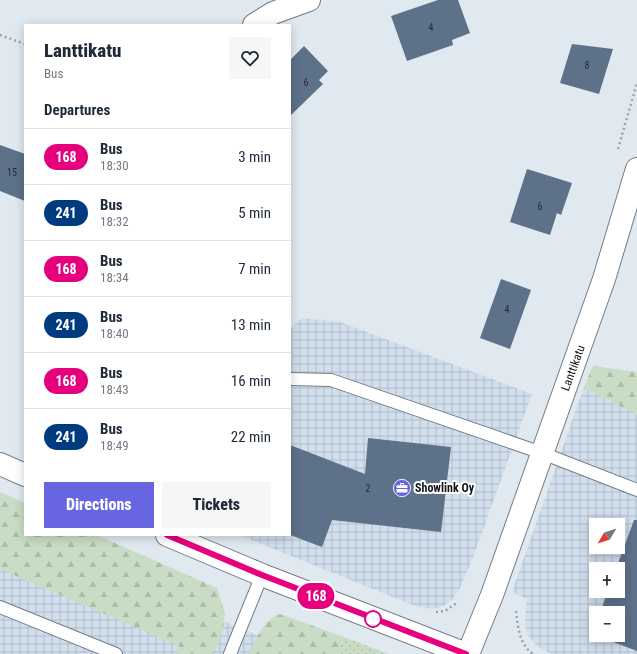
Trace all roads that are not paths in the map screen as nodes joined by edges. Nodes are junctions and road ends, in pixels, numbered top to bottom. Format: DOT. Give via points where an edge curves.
graph roads {
  1 [pos="309,0"];
  2 [pos="256,24"];
  3 [pos="637,169"];
  4 [pos="629,227"];
  5 [pos="291,379"];
  6 [pos="542,453"];
  7 [pos="0,464"];
  8 [pos="24,475"];
  9 [pos="637,490"];
  10 [pos="169,536"];
  11 [pos="262,575"];
  12 [pos="0,607"];
  13 [pos="102,651"];
  14 [pos="116,654"];
  15 [pos="230,654"];
  16 [pos="467,654"];
  1 -- 2 [label="street" via="273,13"];
  3 -- 4 [label="street, Lanttikatu"];
  4 -- 6 [label="street, Lanttikatu" via="604,279"];
  5 -- 6 [label="lane" via="331,380"];
  6 -- 9 [label="lane"];
  6 -- 16 [label="street, Lanttikatu" via="492,595"];
  7 -- 8 [label="street"];
  10 -- 11 [label="street"];
  11 -- 15 [label="lane"];
  11 -- 16 [label="street"];
  12 -- 13 [label="lane"];
  13 -- 14 [label="lane"];
}
